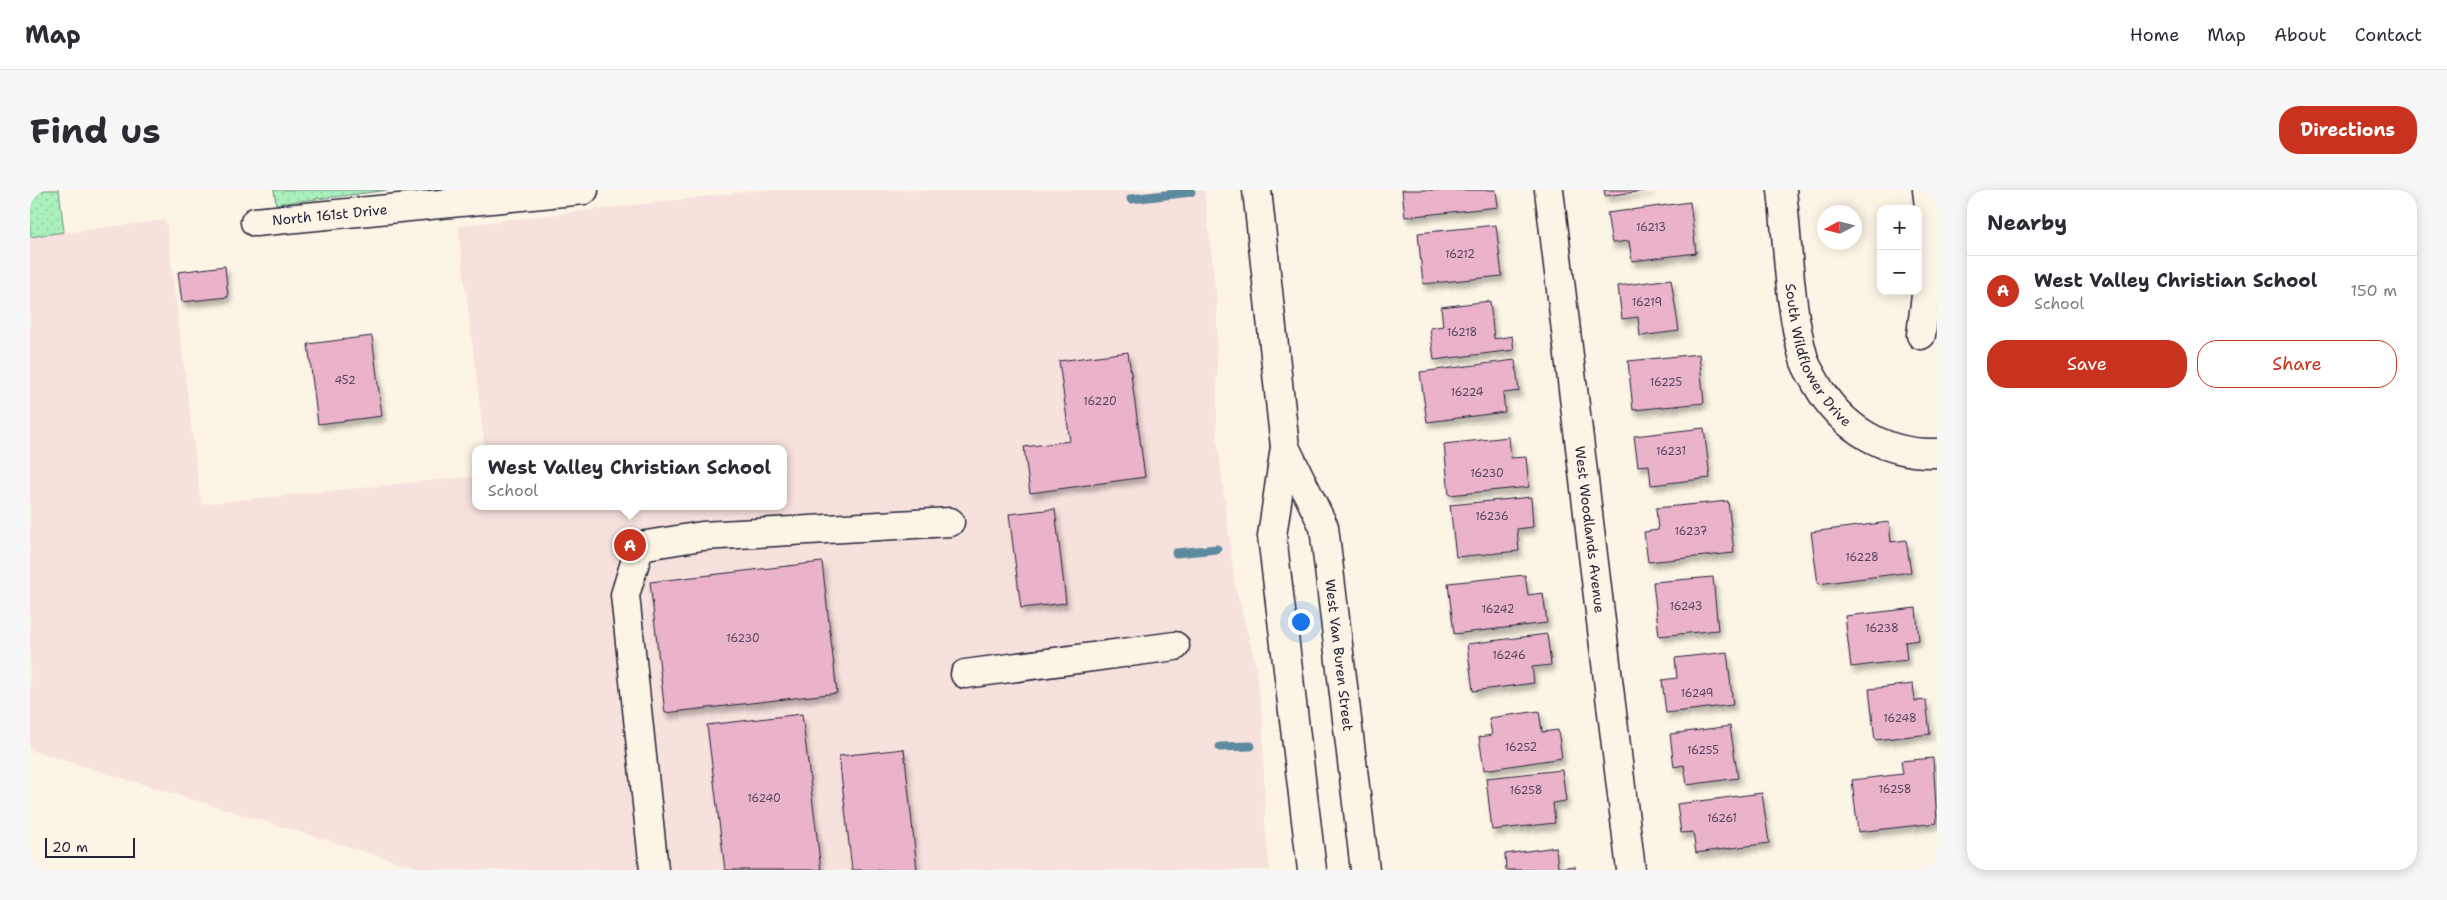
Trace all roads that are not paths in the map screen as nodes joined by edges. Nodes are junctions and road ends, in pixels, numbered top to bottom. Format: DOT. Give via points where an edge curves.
graph roads {
  1 [pos="584,190"];
  2 [pos="1256,190"];
  3 [pos="1549,190"];
  4 [pos="1782,190"];
  5 [pos="1927,190"];
  6 [pos="255,222"];
  7 [pos="1921,335"];
  8 [pos="1284,447"];
  9 [pos="1937,453"];
  10 [pos="950,522"];
  11 [pos="1175,646"];
  12 [pos="965,674"];
  13 [pos="654,870"];
  14 [pos="1312,870"];
  15 [pos="1365,870"];
  16 [pos="1631,870"];
  1 -- 6 [label="street, North 161st Drive"];
  2 -- 8 [label="street, West Van Buren Street"];
  3 -- 16 [label="street, West Woodlands Avenue"];
  4 -- 9 [label="street, South Wildflower Drive" via="1804,361 1826,400 1855,430 1894,448 1923,454"];
  5 -- 7 [label="street" via="1933,239"];
  8 -- 14 [label="street, West Van Buren Street" via="1272,536"];
  8 -- 15 [label="street, West Van Buren Street" via="1324,527"];
  10 -- 13 [label="street" via="702,536 640,546 625,595"];
  11 -- 12 [label="street"];
}
